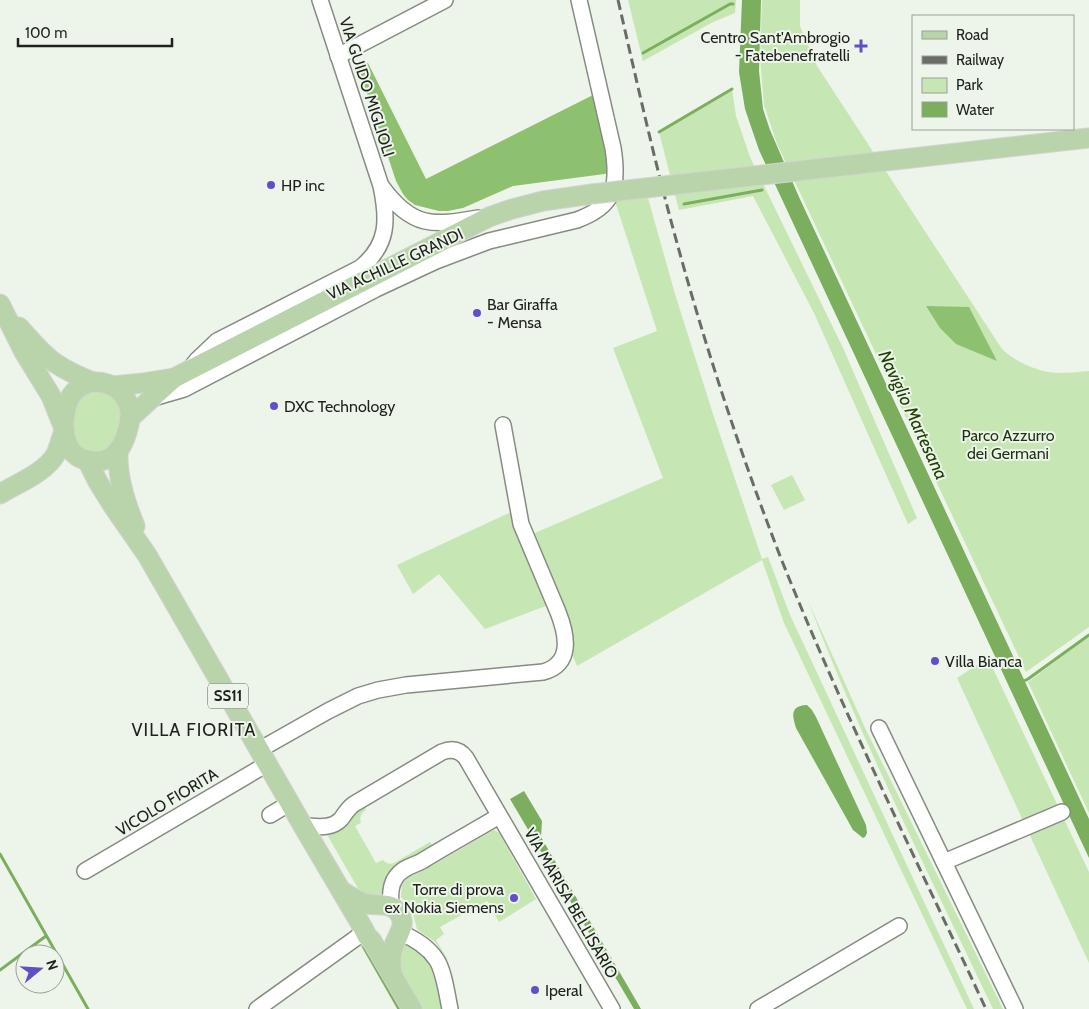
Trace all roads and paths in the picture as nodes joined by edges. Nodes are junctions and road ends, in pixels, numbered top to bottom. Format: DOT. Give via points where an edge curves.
graph roads {
  1 [pos="320,0"];
  2 [pos="579,0"];
  3 [pos="438,2"];
  4 [pos="338,56"];
  5 [pos="1089,138"];
  6 [pos="381,186"];
  7 [pos="490,217"];
  8 [pos="0,298"];
  9 [pos="0,304"];
  10 [pos="181,374"];
  11 [pos="93,382"];
  12 [pos="114,386"];
  13 [pos="152,399"];
  14 [pos="130,418"];
  15 [pos="503,425"];
  16 [pos="64,429"];
  17 [pos="118,450"];
  18 [pos="84,460"];
  19 [pos="36,473"];
  20 [pos="0,494"];
  21 [pos="150,560"];
  22 [pos="879,728"];
  23 [pos="263,757"];
  24 [pos="290,803"];
  25 [pos="1062,812"];
  26 [pos="270,815"];
  27 [pos="499,816"];
  28 [pos="303,826"];
  29 [pos="944,862"];
  30 [pos="85,871"];
  31 [pos="340,889"];
  32 [pos="386,906"];
  33 [pos="899,926"];
  34 [pos="364,935"];
  35 [pos="399,935"];
  36 [pos="392,976"];
  37 [pos="257,1009"];
  38 [pos="412,1009"];
  39 [pos="450,1009"];
  40 [pos="612,1009"];
  41 [pos="758,1009"];
  42 [pos="1015,1009"];
  1 -- 4 [label="street, VIA GUIDO MIGLIOLI"];
  2 -- 13 [label="street, VIA ACHILLE GRANDI" via="616,167 611,195 598,210 577,220 489,241 436,261 184,389"];
  3 -- 4 [label="street"];
  4 -- 6 [label="street, VIA GUIDO MIGLIOLI"];
  5 -- 7 [label="main road, bridge" via="592,194 543,201"];
  6 -- 7 [label="street" via="403,210 426,222 446,223"];
  6 -- 10 [label="street, VIA GUIDO MIGLIOLI" via="385,205 383,235 370,260 218,341"];
  7 -- 10 [label="main road"];
  8 -- 11 [label="main road" via="45,355"];
  9 -- 16 [label="main road, SS11" via="50,396"];
  10 -- 12 [label="main road"];
  10 -- 13 [label="main road"];
  11 -- 12 [label="main road"];
  11 -- 16 [label="main road" via="70,396"];
  12 -- 14 [label="main road" via="130,407"];
  13 -- 14 [label="main road"];
  14 -- 17 [label="main road, SS11"];
  15 -- 23 [label="street, VICOLO FIORITA" via="520,524 562,623 565,646 562,660 543,672 406,685 358,696 328,711"];
  16 -- 18 [label="main road, SS11" via="67,445"];
  16 -- 19 [label="main road" via="54,456"];
  17 -- 18 [label="main road" via="104,460"];
  17 -- 21 [label="main road, SS11" via="127,506"];
  18 -- 19 [label="main road"];
  18 -- 21 [label="main road, SS11"];
  19 -- 20 [label="main road"];
  21 -- 23 [label="main road, SS11"];
  22 -- 29 [label="street"];
  23 -- 24 [label="main road, SS11"];
  23 -- 30 [label="street, VICOLO FIORITA"];
  24 -- 26 [label="street"];
  24 -- 28 [label="main road, SS11"];
  25 -- 29 [label="street"];
  27 -- 28 [label="street, VIA MARISA BELLISARIO" via="466,758 451,750 442,752 354,804 332,825"];
  27 -- 32 [label="street" via="402,871 394,880"];
  27 -- 40 [label="street, VIA MARISA BELLISARIO"];
  28 -- 31 [label="main road, SS11"];
  29 -- 42 [label="street"];
  31 -- 32 [label="main road, SS11" via="361,902"];
  31 -- 34 [label="main road, SS11"];
  32 -- 34 [label="main road" via="372,908 366,913"];
  32 -- 35 [label="main road" via="398,911 402,919"];
  33 -- 41 [label="street"];
  34 -- 35 [label="main road" via="384,944"];
  34 -- 36 [label="main road, SS11"];
  34 -- 37 [label="street"];
  35 -- 36 [label="main road" via="391,954"];
  35 -- 39 [label="street" via="408,936 436,958"];
  36 -- 38 [label="main road, SS11"];
}
